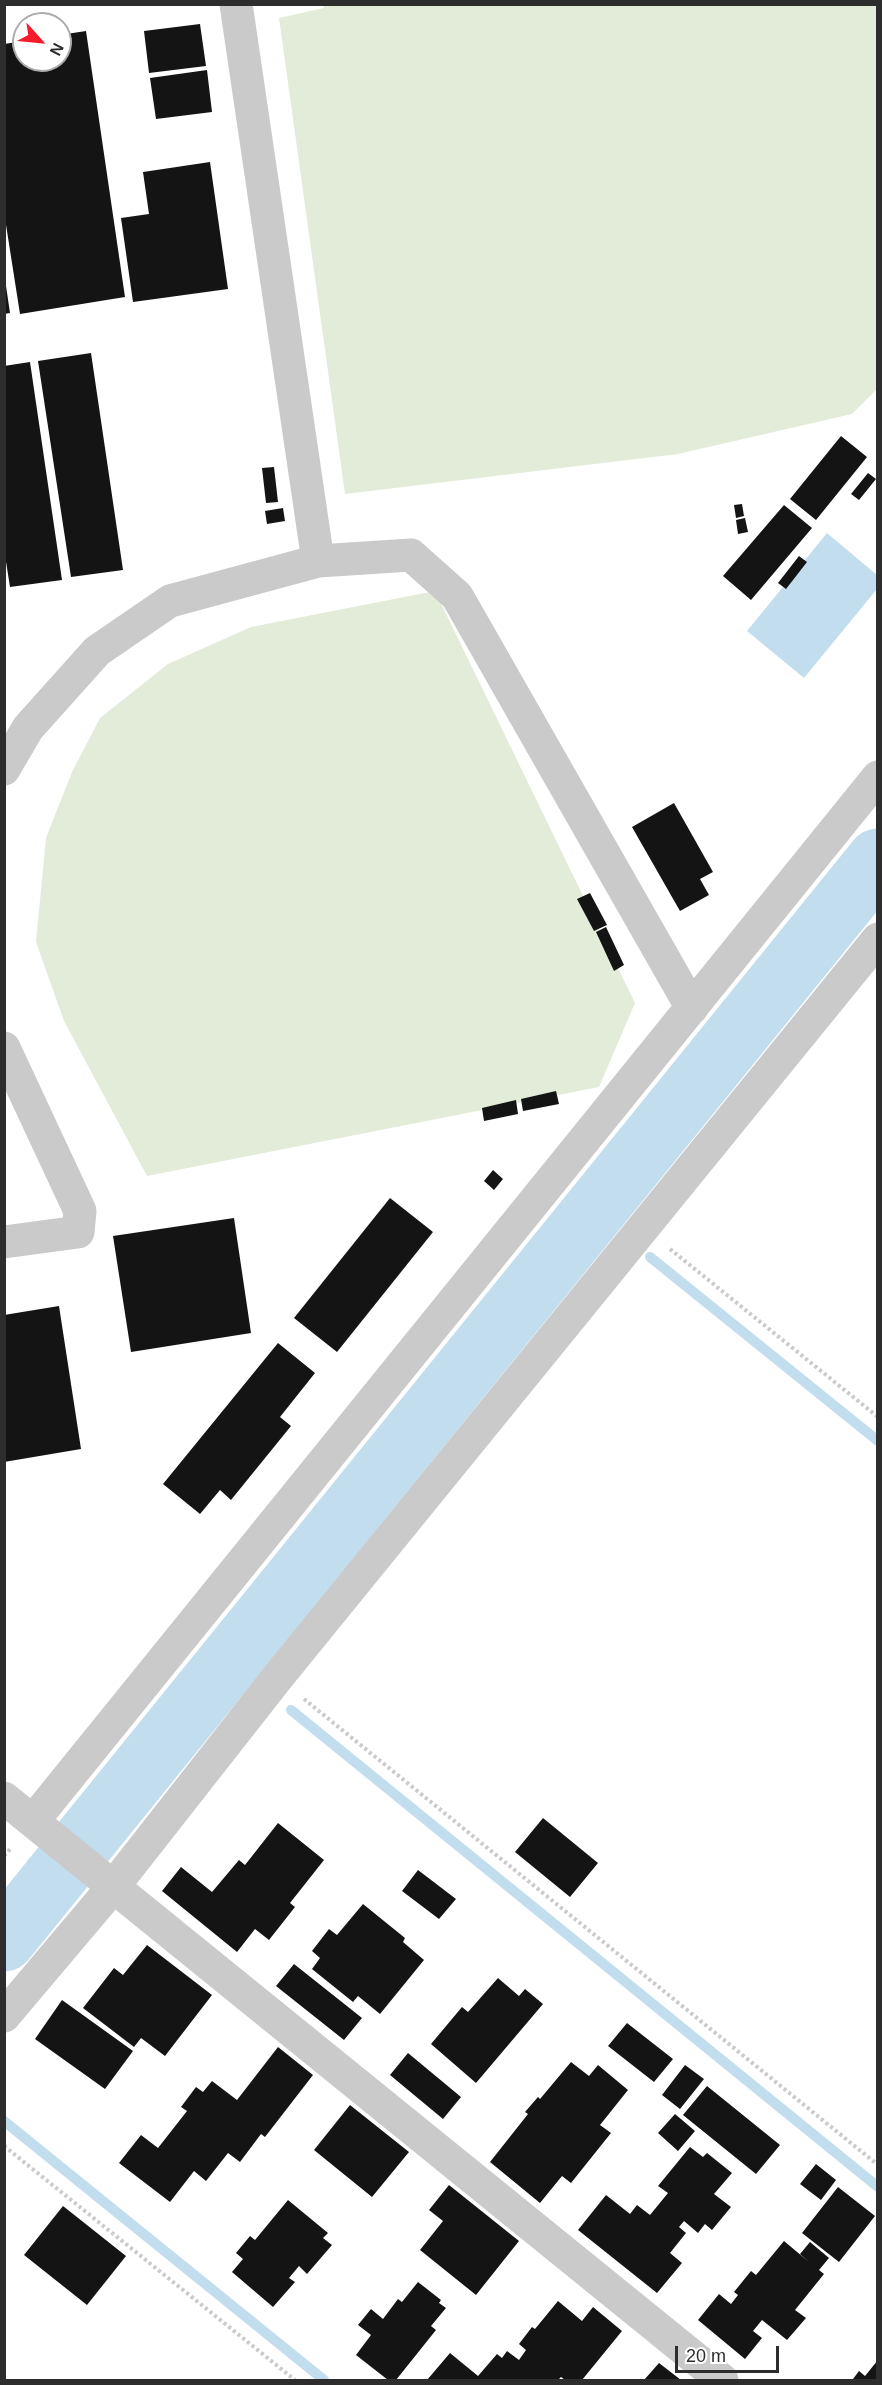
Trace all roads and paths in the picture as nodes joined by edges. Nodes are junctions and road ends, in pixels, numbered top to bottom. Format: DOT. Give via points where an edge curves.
graph roads {
  1 [pos="236,4"];
  2 [pos="318,561"];
  3 [pos="4,769"];
  4 [pos="878,777"];
  5 [pos="878,939"];
  6 [pos="692,1008"];
  7 [pos="4,1048"];
  8 [pos="644,1227"];
  9 [pos="4,1242"];
  10 [pos="878,1417"];
  11 [pos="278,1678"];
  12 [pos="4,1798"];
  13 [pos="39,1825"];
  14 [pos="108,1883"];
  15 [pos="4,2016"];
  16 [pos="4,2145"];
  17 [pos="878,2165"];
  18 [pos="295,2380"];
  19 [pos="722,2380"];
  1 -- 2 [label="street"];
  2 -- 3 [label="street" via="170,601 97,651 28,728"];
  2 -- 6 [label="street" via="411,555 457,596"];
  4 -- 6 [label="street"];
  5 -- 8 [label="street"];
  6 -- 13 [label="street"];
  7 -- 9 [label="street" via="80,1211 78,1232"];
  8 -- 10 [label="path"];
  8 -- 11 [label="street"];
  11 -- 14 [label="street"];
  11 -- 17 [label="path"];
  12 -- 13 [label="street"];
  13 -- 14 [label="street"];
  14 -- 15 [label="street"];
  14 -- 19 [label="street"];
  16 -- 18 [label="path"];
}
